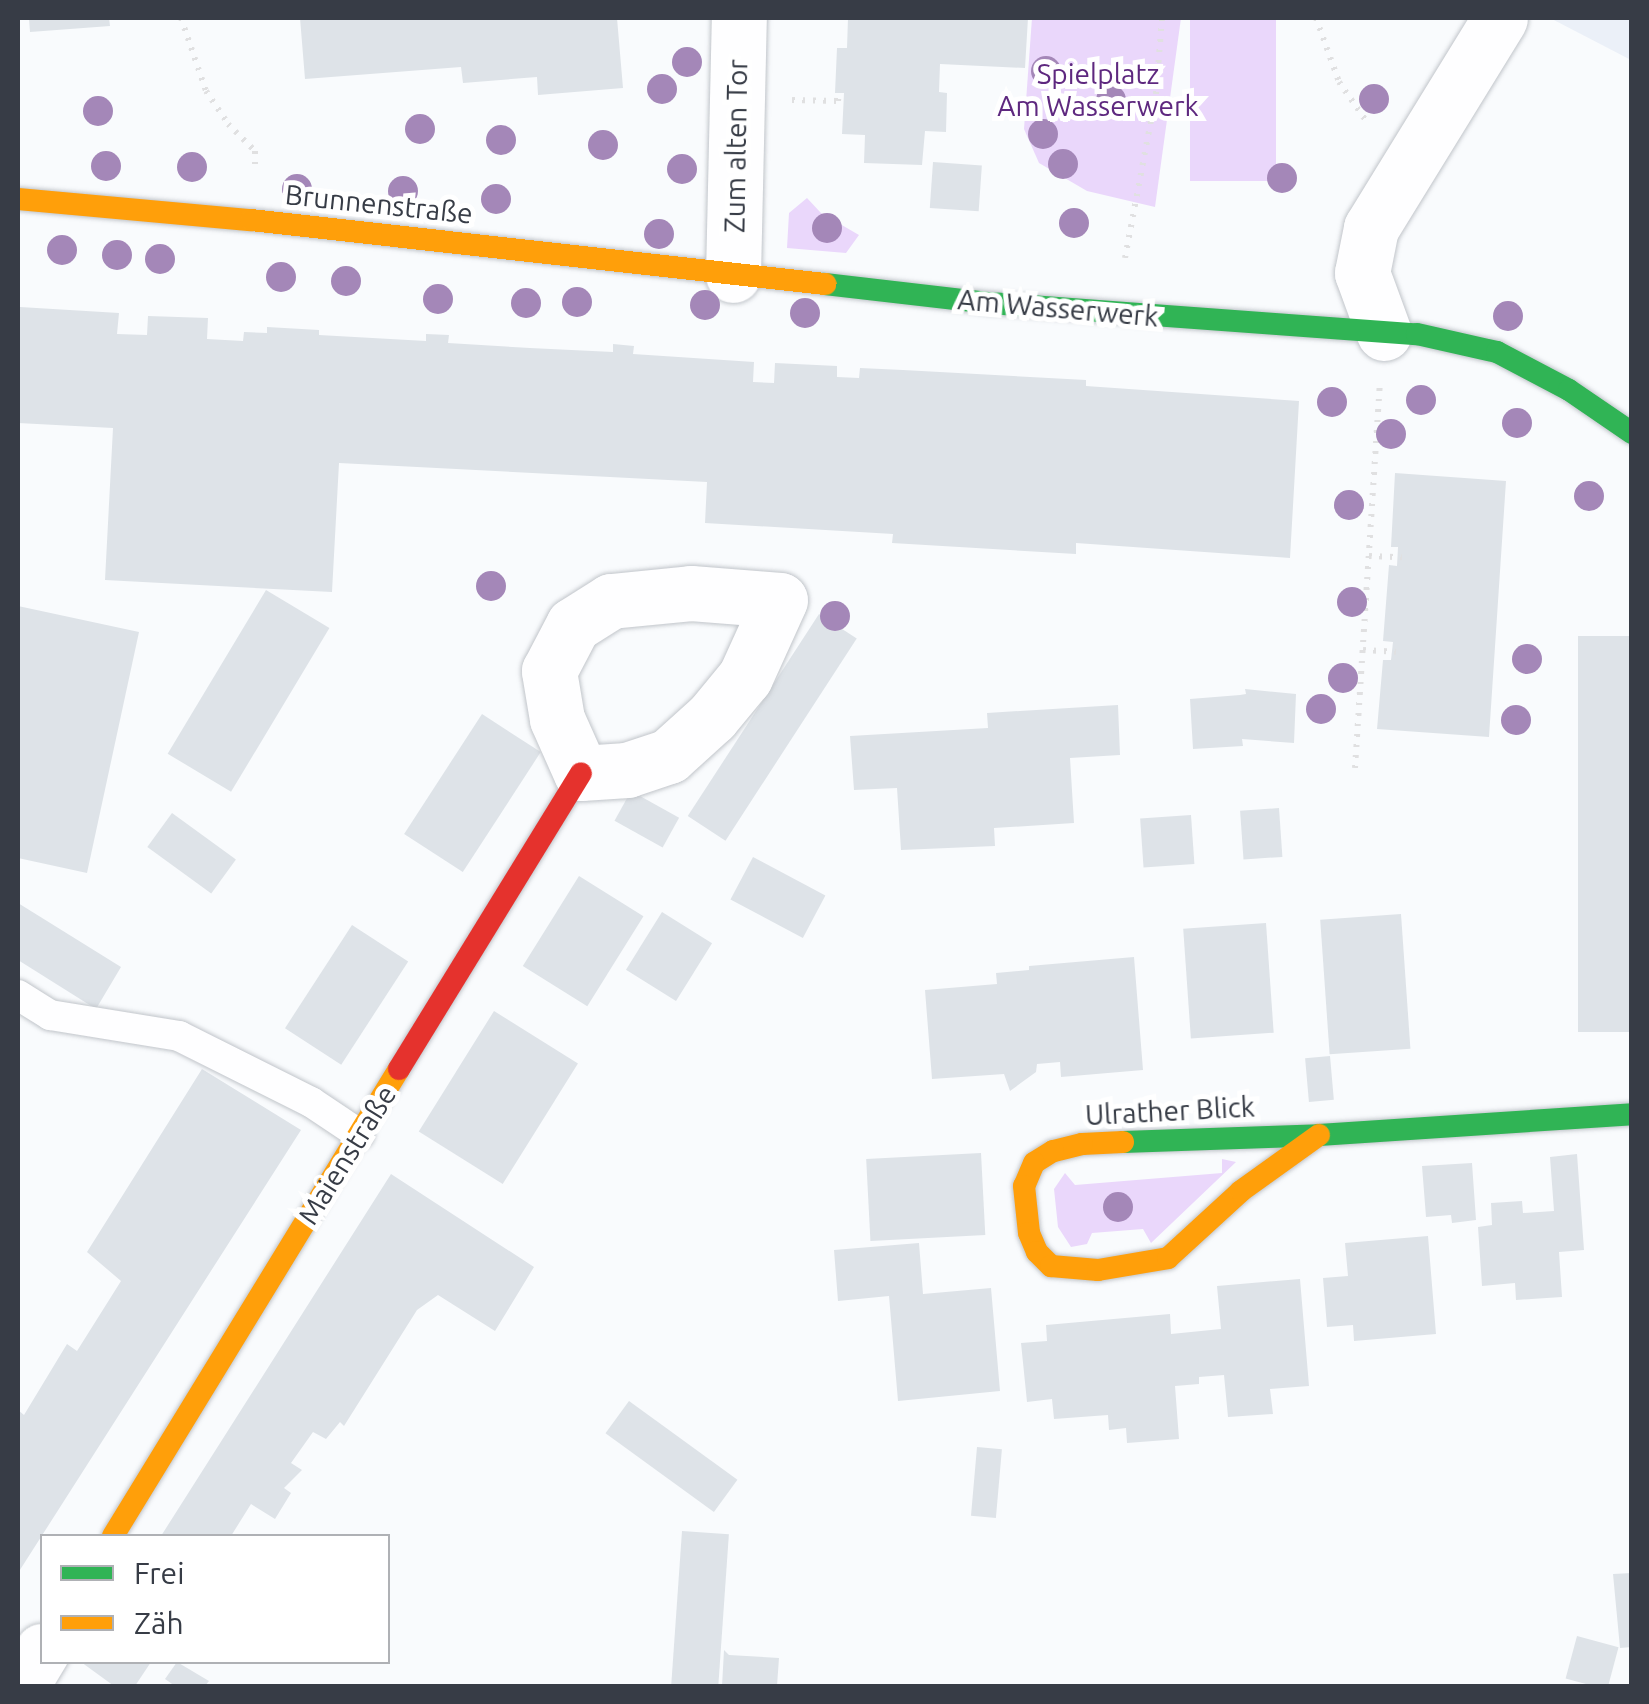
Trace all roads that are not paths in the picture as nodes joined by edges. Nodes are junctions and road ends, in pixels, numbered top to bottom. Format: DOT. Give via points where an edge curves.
graph roads {
  1 [pos="739,18"];
  2 [pos="1500,18"];
  3 [pos="18,200"];
  4 [pos="733,275"];
  5 [pos="1384,334"];
  6 [pos="1632,433"];
  7 [pos="581,773"];
  8 [pos="18,995"];
  9 [pos="1632,1114"];
  10 [pos="360,1134"];
  11 [pos="1319,1135"];
  12 [pos="114,1534"];
  13 [pos="40,1654"];
  14 [pos="20,1686"];
  1 -- 4 [label="street, Zum alten Tor"];
  2 -- 5 [label="street" via="1371,228 1362,273"];
  3 -- 4 [label="street, Brunnenstraße"];
  4 -- 5 [label="street, Am Wasserwerk"];
  5 -- 6 [label="street, Am Wasserwerk" via="1418,334 1497,352"];
  7 -- 10 [label="street, Maienstraße"];
  8 -- 10 [label="lane" via="50,1015 179,1036 312,1102"];
  9 -- 11 [label="street, Ulrather Blick"];
  10 -- 12 [label="street, Maienstraße"];
  11 -- 11 [label="street, Ulrather Blick" via="1053,1151 1034,1163 1024,1186 1036,1252 1051,1266 1098,1270 1168,1258 1241,1191"];
  13 -- 14 [label="street"];
}
